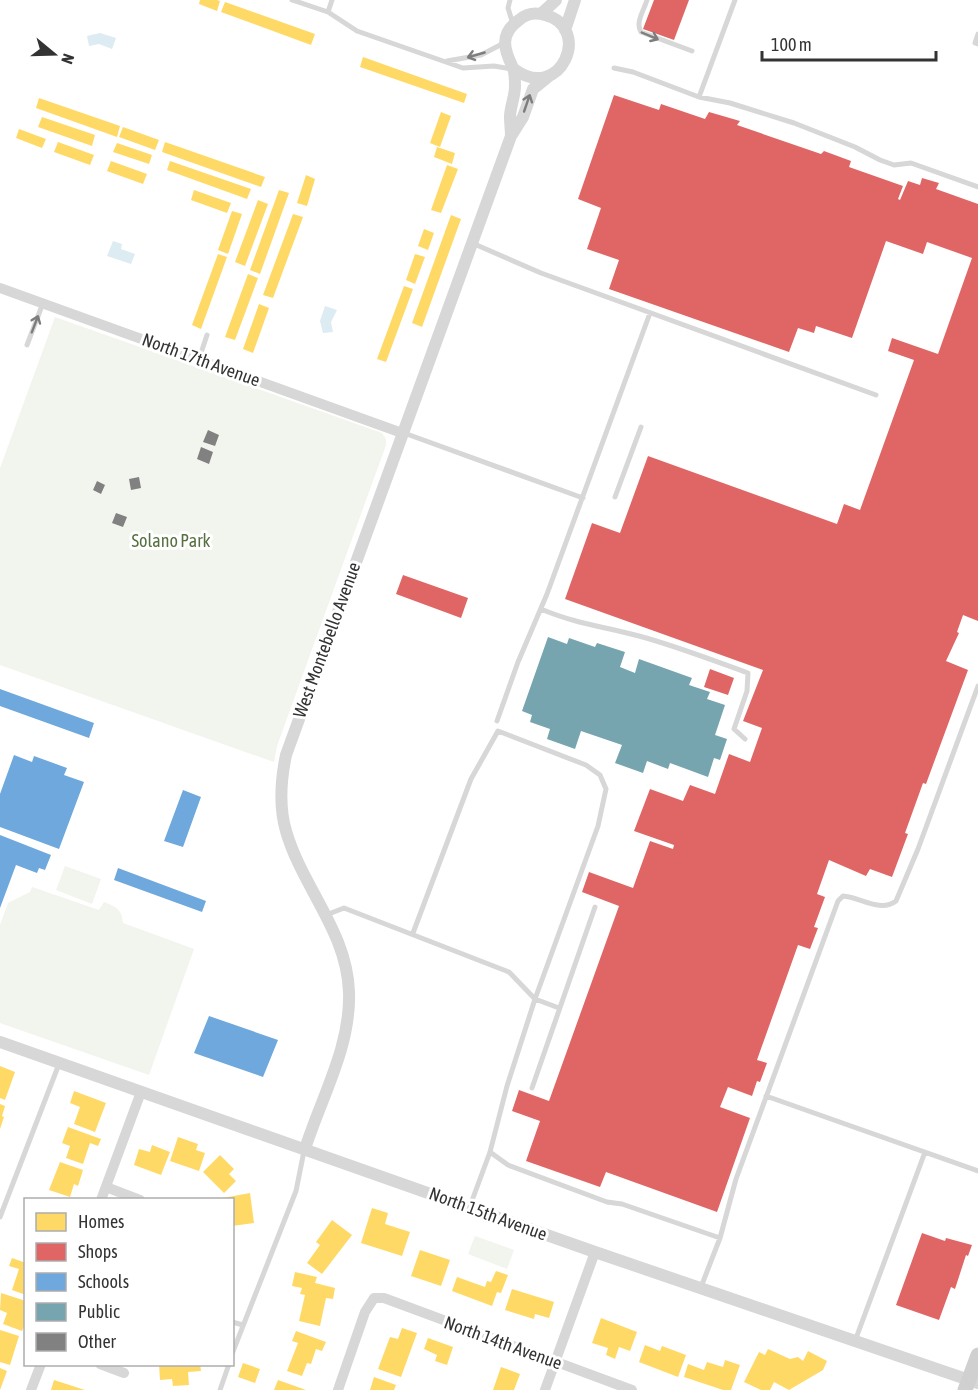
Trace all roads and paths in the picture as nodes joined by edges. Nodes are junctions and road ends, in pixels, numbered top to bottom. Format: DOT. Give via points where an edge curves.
graph roads {
  1 [pos="292,0"];
  2 [pos="332,0"];
  3 [pos="510,0"];
  4 [pos="556,0"];
  5 [pos="575,0"];
  6 [pos="647,0"];
  7 [pos="735,0"];
  8 [pos="328,12"];
  9 [pos="541,14"];
  10 [pos="513,24"];
  11 [pos="565,30"];
  12 [pos="978,34"];
  13 [pos="505,42"];
  14 [pos="978,44"];
  15 [pos="692,51"];
  16 [pos="446,61"];
  17 [pos="614,68"];
  18 [pos="514,69"];
  19 [pos="549,76"];
  20 [pos="699,97"];
  21 [pos="512,136"];
  22 [pos="978,187"];
  23 [pos="472,243"];
  24 [pos="0,288"];
  25 [pos="43,303"];
  26 [pos="650,313"];
  27 [pos="207,334"];
  28 [pos="27,345"];
  29 [pos="199,359"];
  30 [pos="876,395"];
  31 [pos="641,427"];
  32 [pos="402,433"];
  33 [pos="615,497"];
  34 [pos="583,498"];
  35 [pos="541,609"];
  36 [pos="978,686"];
  37 [pos="497,721"];
  38 [pos="745,739"];
  39 [pos="595,907"];
  40 [pos="326,915"];
  41 [pos="413,933"];
  42 [pos="535,999"];
  43 [pos="559,1008"];
  44 [pos="0,1042"];
  45 [pos="59,1064"];
  46 [pos="531,1088"];
  47 [pos="141,1092"];
  48 [pos="766,1096"];
  49 [pos="305,1149"];
  50 [pos="490,1152"];
  51 [pos="925,1152"];
  52 [pos="978,1171"];
  53 [pos="106,1187"];
  54 [pos="102,1198"];
  55 [pos="135,1198"];
  56 [pos="469,1208"];
  57 [pos="0,1217"];
  58 [pos="720,1238"];
  59 [pos="595,1252"];
  60 [pos="701,1289"];
  61 [pos="234,1323"];
  62 [pos="243,1325"];
  63 [pos="855,1342"];
  64 [pos="234,1349"];
  65 [pos="978,1354"];
  66 [pos="555,1363"];
  67 [pos="41,1366"];
  68 [pos="103,1366"];
  69 [pos="229,1366"];
  70 [pos="124,1373"];
  71 [pos="971,1384"];
  72 [pos="31,1390"];
  73 [pos="220,1390"];
  74 [pos="338,1390"];
  75 [pos="545,1390"];
  76 [pos="632,1390"];
  1 -- 8 [label="lane"];
  2 -- 8 [label="lane"];
  3 -- 10 [label="lane"];
  4 -- 9 [label="street"];
  5 -- 11 [label="street"];
  6 -- 15 [label="lane, one-way" via="638,28 641,32"];
  7 -- 20 [label="lane"];
  8 -- 16 [label="lane" via="357,31"];
  9 -- 10 [label="street" via="525,16"];
  9 -- 11 [label="street" via="551,17"];
  10 -- 13 [label="street"];
  11 -- 19 [label="street" via="569,40 567,57"];
  12 -- 14 [label="lane"];
  13 -- 16 [label="lane, one-way" via="481,55"];
  13 -- 18 [label="street, West Montebello Avenue" via="505,52"];
  16 -- 18 [label="lane" via="463,68"];
  17 -- 20 [label="lane"];
  18 -- 19 [label="street" via="531,78"];
  18 -- 21 [label="street, West Montebello Avenue"];
  21 -- 19 [label="street, West Montebello Avenue, one-way" via="533,89"];
  20 -- 22 [label="lane" via="794,123 894,165 911,163"];
  21 -- 23 [label="street, West Montebello Avenue"];
  23 -- 26 [label="lane" via="509,261"];
  23 -- 32 [label="street, West Montebello Avenue"];
  24 -- 25 [label="street, North 17th Avenue"];
  28 -- 25 [label="lane, one-way"];
  25 -- 29 [label="street, North 17th Avenue"];
  26 -- 30 [label="lane"];
  26 -- 34 [label="lane"];
  27 -- 29 [label="lane"];
  29 -- 32 [label="street, North 17th Avenue"];
  31 -- 33 [label="lane"];
  32 -- 34 [label="lane"];
  32 -- 40 [label="street, West Montebello Avenue" via="300,713 282,776 285,831"];
  34 -- 35 [label="lane"];
  35 -- 37 [label="lane"];
  35 -- 38 [label="lane" via="566,620 672,645 748,673 747,691 734,729"];
  36 -- 48 [label="lane" via="899,896 891,905 882,906 850,896 838,900"];
  39 -- 43 [label="lane"];
  40 -- 41 [label="lane" via="344,908"];
  40 -- 49 [label="street, West Montebello Avenue" via="345,961 349,1009 339,1054"];
  41 -- 42 [label="lane" via="509,972"];
  41 -- 42 [label="lane" via="471,779 498,731 586,765 600,775 606,789 598,826"];
  42 -- 43 [label="lane"];
  42 -- 50 [label="lane"];
  43 -- 46 [label="lane"];
  44 -- 45 [label="street, North 15th Avenue"];
  45 -- 47 [label="street, North 15th Avenue"];
  45 -- 57 [label="lane"];
  47 -- 49 [label="street, North 15th Avenue"];
  47 -- 53 [label="street"];
  48 -- 51 [label="lane"];
  48 -- 58 [label="lane"];
  49 -- 56 [label="street, North 15th Avenue"];
  49 -- 62 [label="lane" via="296,1191"];
  50 -- 56 [label="lane"];
  50 -- 58 [label="lane" via="508,1165 607,1203 622,1204"];
  51 -- 52 [label="lane"];
  51 -- 63 [label="lane"];
  53 -- 54 [label="street"];
  53 -- 55 [label="street"];
  56 -- 59 [label="street, North 15th Avenue"];
  58 -- 60 [label="lane"];
  59 -- 60 [label="street, North 15th Avenue"];
  59 -- 66 [label="street"];
  60 -- 63 [label="street, North 15th Avenue"];
  61 -- 62 [label="lane"];
  62 -- 64 [label="lane"];
  63 -- 71 [label="street, North 15th Avenue"];
  65 -- 71 [label="main road"];
  66 -- 74 [label="street, North 14th Avenue" via="384,1298 374,1298 365,1312"];
  66 -- 75 [label="street"];
  66 -- 76 [label="street, North 14th Avenue"];
  67 -- 72 [label="street"];
  68 -- 70 [label="street"];
  69 -- 73 [label="lane"];
}
